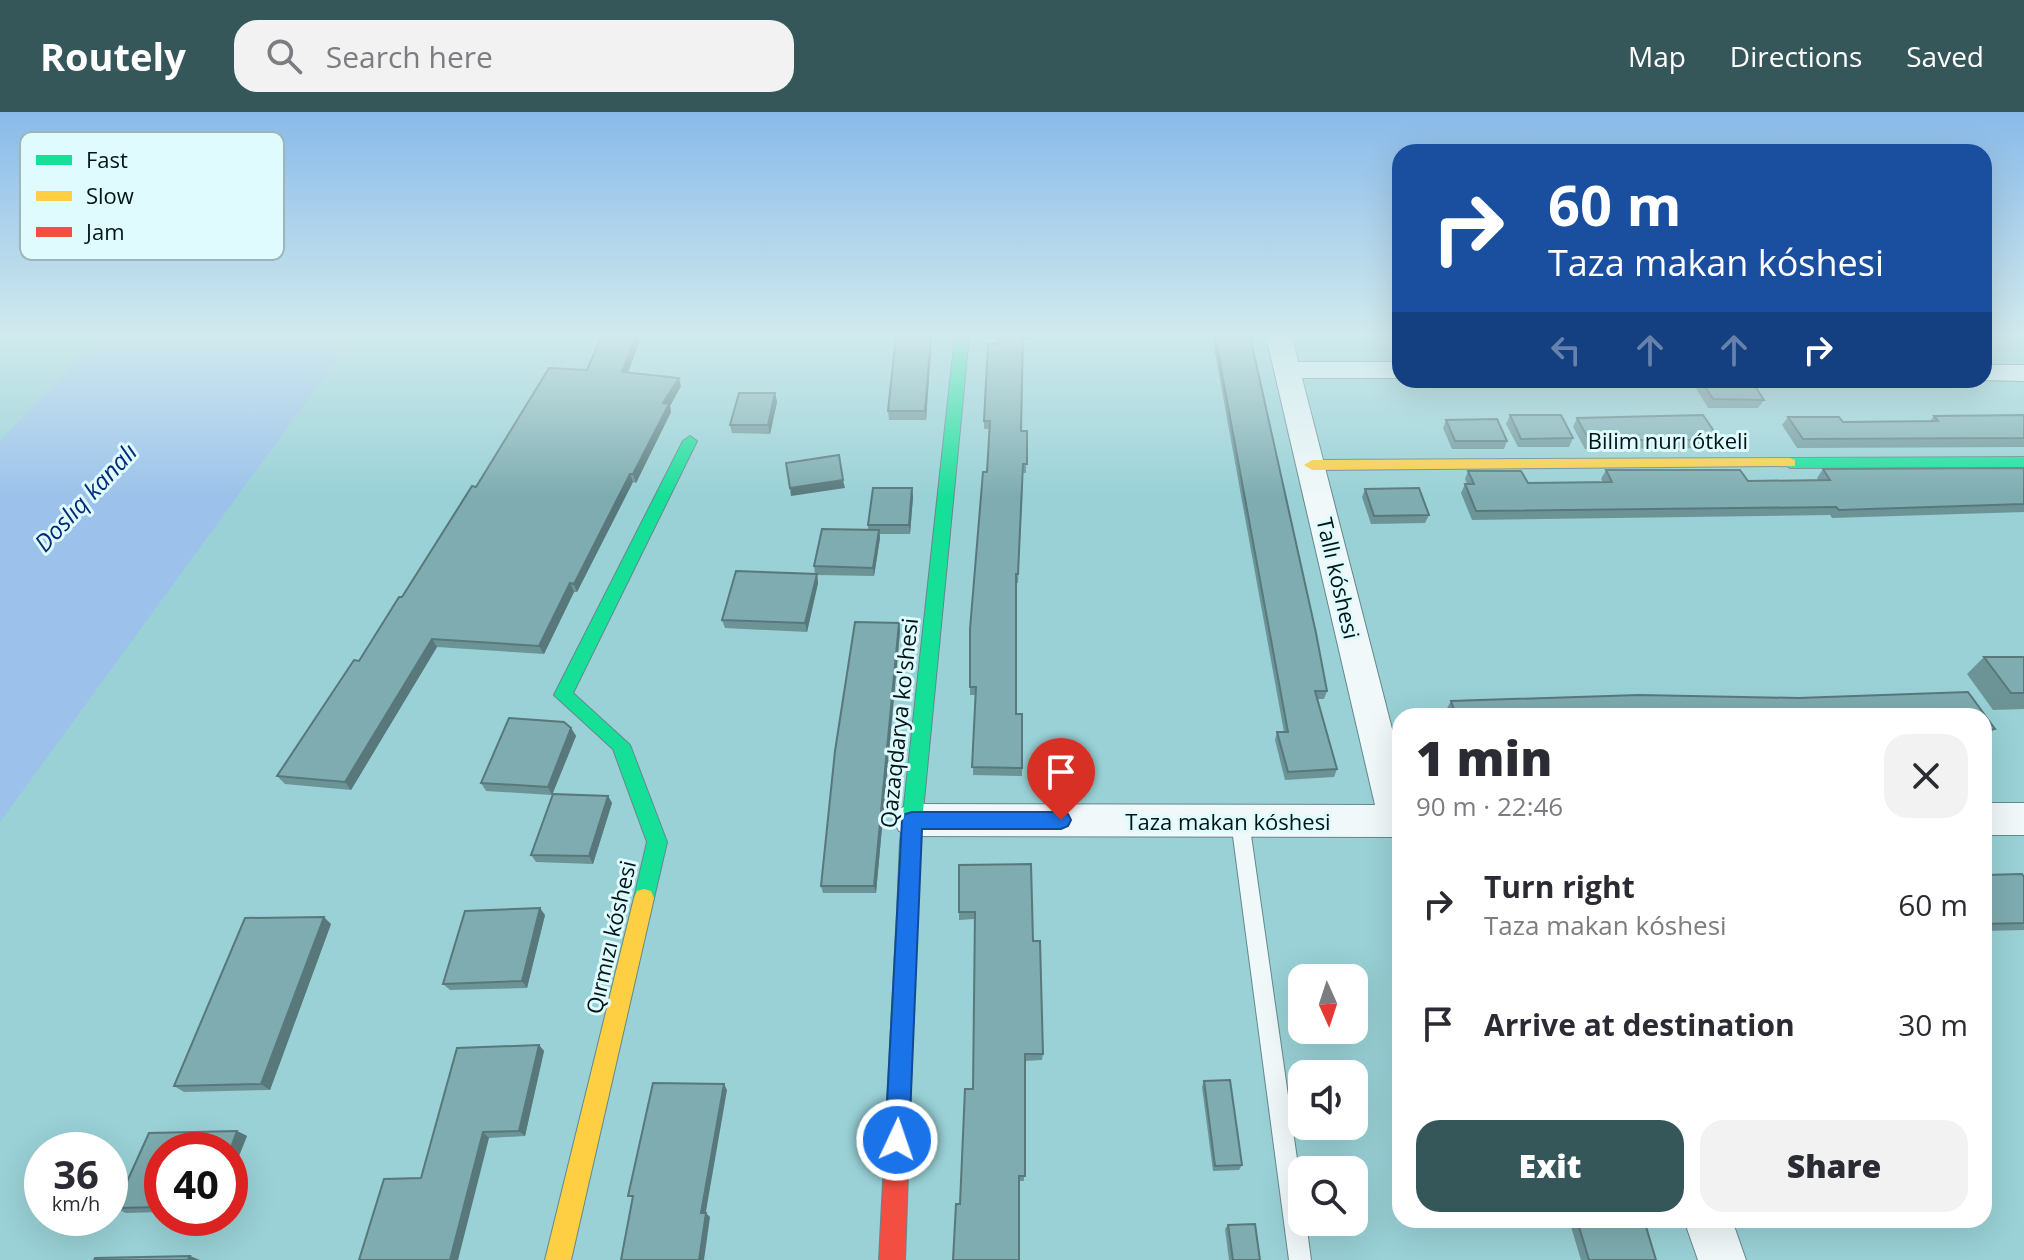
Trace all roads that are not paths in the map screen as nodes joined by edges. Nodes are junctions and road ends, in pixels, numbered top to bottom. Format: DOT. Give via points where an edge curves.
graph roads {
  1 [pos="956,390"];
  2 [pos="1293,390"];
  3 [pos="690,441"];
  4 [pos="2024,462"];
  5 [pos="1312,465"];
  6 [pos="1392,796"];
  7 [pos="1992,819"];
  8 [pos="2024,819"];
  9 [pos="912,820"];
  10 [pos="1240,821"];
  11 [pos="1392,821"];
  12 [pos="1711,1228"];
  13 [pos="558,1260"];
  14 [pos="892,1260"];
  15 [pos="1300,1260"];
  16 [pos="1722,1260"];
  1 -- 9 [label="street, Qazaqdarya ko'shesi"];
  2 -- 5 [label="street, Tallı kóshesi"];
  3 -- 13 [label="street, Qırmızı kóshesi" via="563,695 621,745 657,842"];
  4 -- 5 [label="street, Bilim nurı ótkeli"];
  5 -- 6 [label="street, Tallı kóshesi"];
  7 -- 8 [label="street"];
  9 -- 10 [label="street, Taza makan kóshesi"];
  9 -- 14 [label="street, Qazaqdarya ko'shesi"];
  10 -- 11 [label="street, Taza makan kóshesi"];
  10 -- 15 [label="lane"];
  12 -- 16 [label="street"];
}
